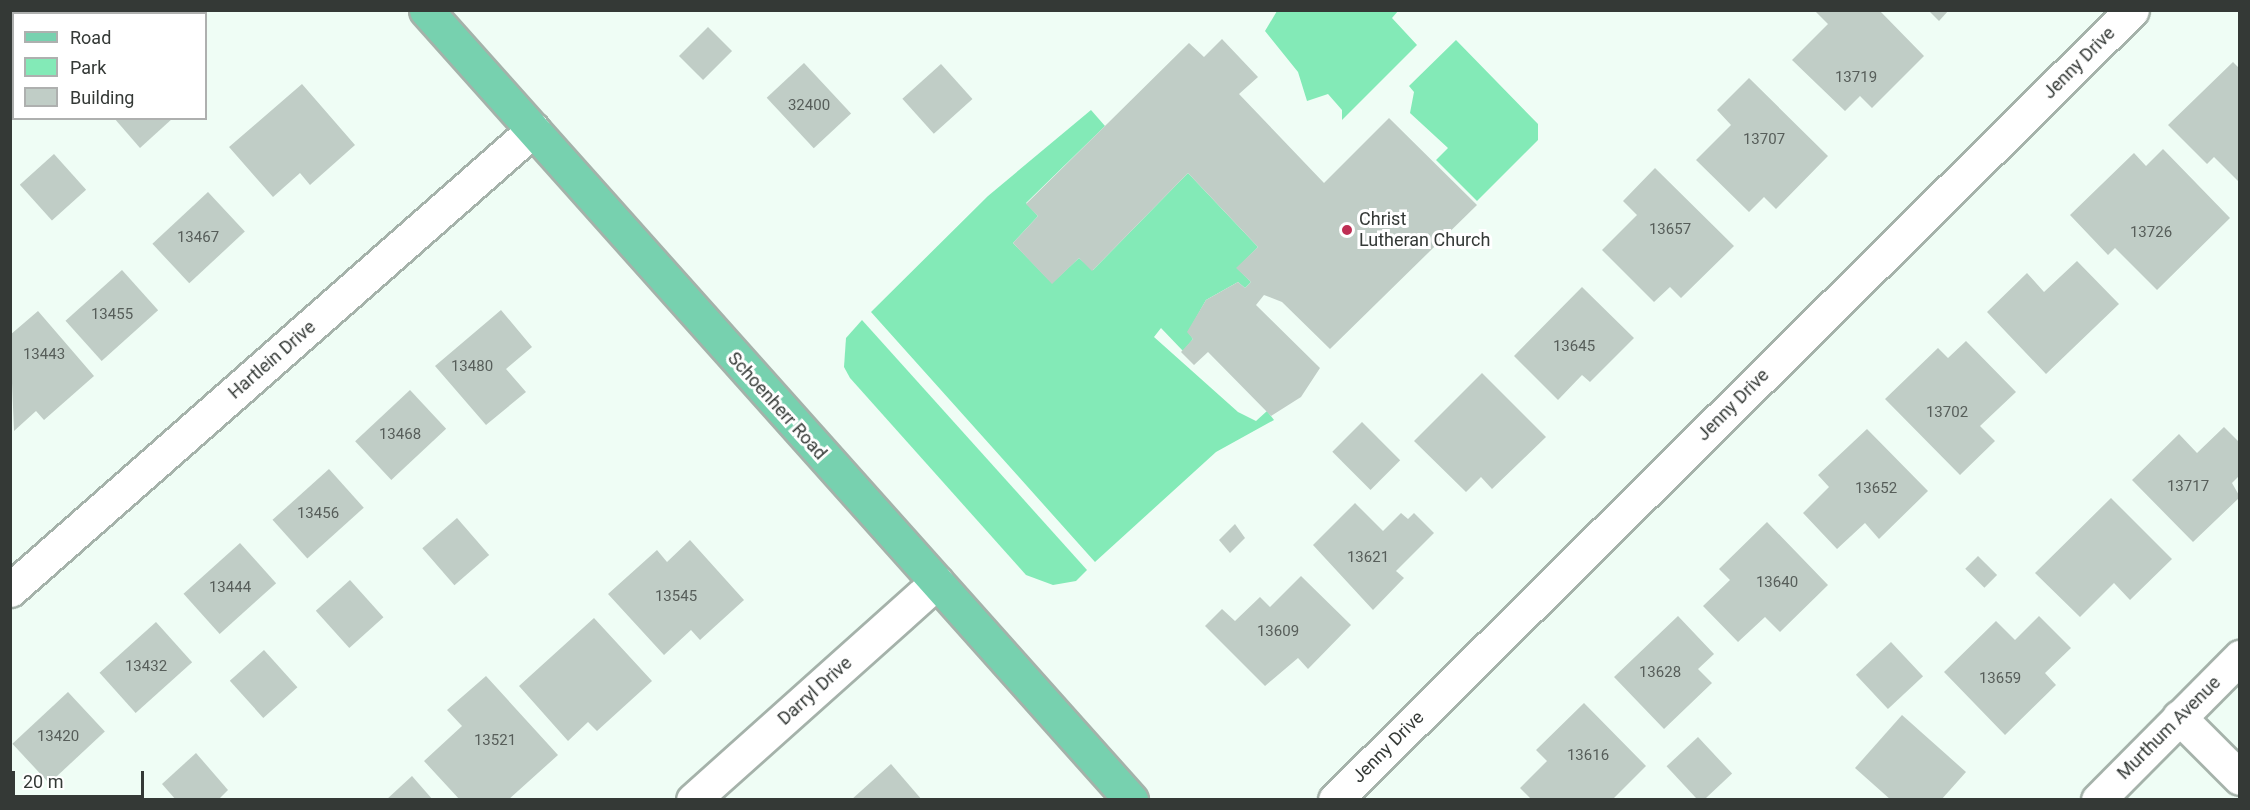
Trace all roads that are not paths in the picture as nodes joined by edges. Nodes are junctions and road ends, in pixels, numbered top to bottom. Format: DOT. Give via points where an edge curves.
graph roads {
  1 [pos="426,10"];
  2 [pos="2132,10"];
  3 [pos="534,130"];
  4 [pos="937,582"];
  5 [pos="10,590"];
  6 [pos="2240,657"];
  7 [pos="2179,717"];
  8 [pos="2240,778"];
  9 [pos="693,800"];
  10 [pos="1131,800"];
  11 [pos="1335,800"];
  12 [pos="2098,800"];
  1 -- 3 [label="main road, Schoenherr Road"];
  2 -- 11 [label="street, Jenny Drive"];
  3 -- 4 [label="main road, Schoenherr Road"];
  3 -- 5 [label="street, Hartlein Drive"];
  4 -- 9 [label="street, Darryl Drive"];
  4 -- 10 [label="main road, Schoenherr Road"];
  6 -- 7 [label="street, Murthum Avenue"];
  7 -- 8 [label="street"];
  7 -- 12 [label="street, Murthum Avenue"];
}
